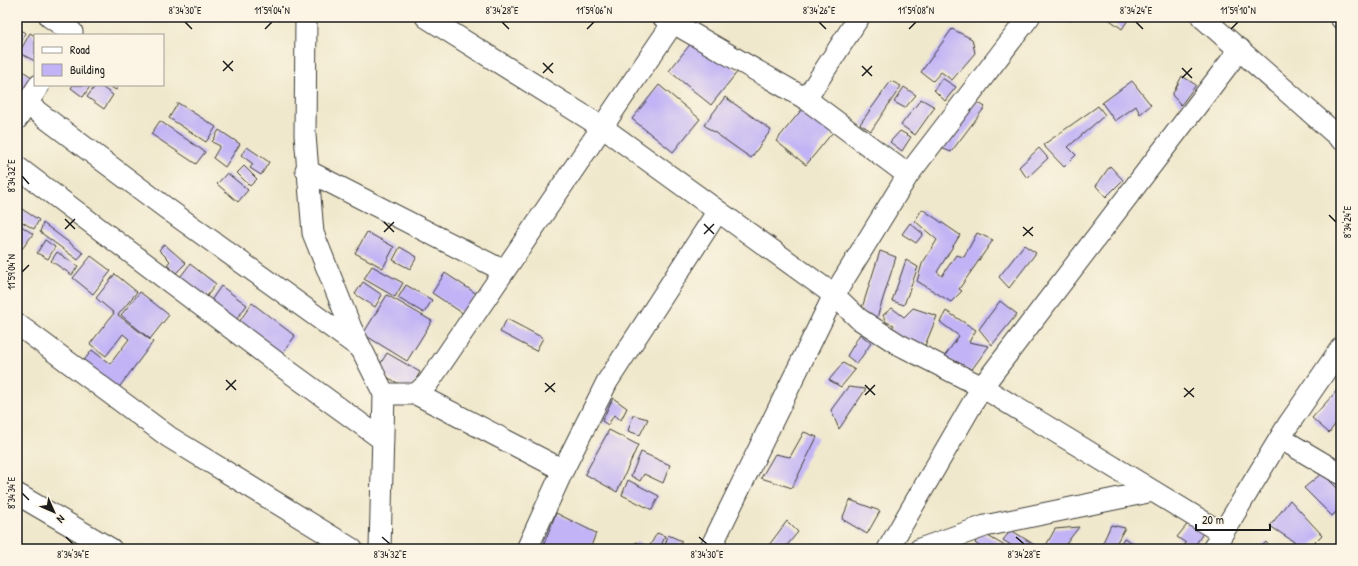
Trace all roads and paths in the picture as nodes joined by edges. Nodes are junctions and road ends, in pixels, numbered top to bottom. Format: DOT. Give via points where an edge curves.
graph roads {
  1 [pos="50,17"];
  2 [pos="306,17"];
  3 [pos="426,17"];
  4 [pos="859,17"];
  5 [pos="1029,17"];
  6 [pos="1202,17"];
  7 [pos="671,19"];
  8 [pos="75,28"];
  9 [pos="1240,50"];
  10 [pos="38,86"];
  11 [pos="806,99"];
  12 [pos="22,112"];
  13 [pos="602,127"];
  14 [pos="1341,139"];
  15 [pos="17,167"];
  16 [pos="306,170"];
  17 [pos="908,174"];
  18 [pos="718,211"];
  19 [pos="504,271"];
  20 [pos="834,295"];
  21 [pos="17,324"];
  22 [pos="360,348"];
  23 [pos="1341,348"];
  24 [pos="982,387"];
  25 [pos="384,394"];
  26 [pos="416,394"];
  27 [pos="1280,438"];
  28 [pos="383,440"];
  29 [pos="563,470"];
  30 [pos="1341,474"];
  31 [pos="1152,491"];
  32 [pos="17,494"];
  33 [pos="1217,541"];
  34 [pos="111,549"];
  35 [pos="352,549"];
  36 [pos="380,549"];
  37 [pos="527,549"];
  38 [pos="710,549"];
  39 [pos="888,549"];
  40 [pos="920,549"];
  1 -- 8 [label="street"];
  2 -- 16 [label="street"];
  3 -- 13 [label="street"];
  4 -- 11 [label="street"];
  5 -- 17 [label="street"];
  6 -- 9 [label="street"];
  7 -- 11 [label="street"];
  7 -- 13 [label="street"];
  9 -- 14 [label="street"];
  9 -- 24 [label="street"];
  10 -- 12 [label="street"];
  11 -- 17 [label="street"];
  12 -- 22 [label="street" via="172,213"];
  13 -- 18 [label="street"];
  13 -- 19 [label="street"];
  15 -- 28 [label="street"];
  16 -- 19 [label="street"];
  16 -- 22 [label="street" via="313,233"];
  17 -- 20 [label="street"];
  18 -- 20 [label="street"];
  18 -- 29 [label="street" via="607,382"];
  19 -- 26 [label="street" via="428,383"];
  20 -- 24 [label="street" via="859,319 898,344"];
  20 -- 38 [label="street"];
  21 -- 35 [label="street" via="169,437"];
  22 -- 25 [label="street"];
  23 -- 27 [label="street"];
  24 -- 31 [label="street"];
  24 -- 39 [label="street"];
  25 -- 26 [label="street"];
  25 -- 28 [label="street"];
  26 -- 29 [label="street"];
  27 -- 30 [label="street"];
  27 -- 33 [label="street"];
  28 -- 36 [label="street"];
  29 -- 37 [label="street"];
  31 -- 33 [label="street"];
  31 -- 40 [label="street" via="986,526"];
  32 -- 34 [label="street"];
}
